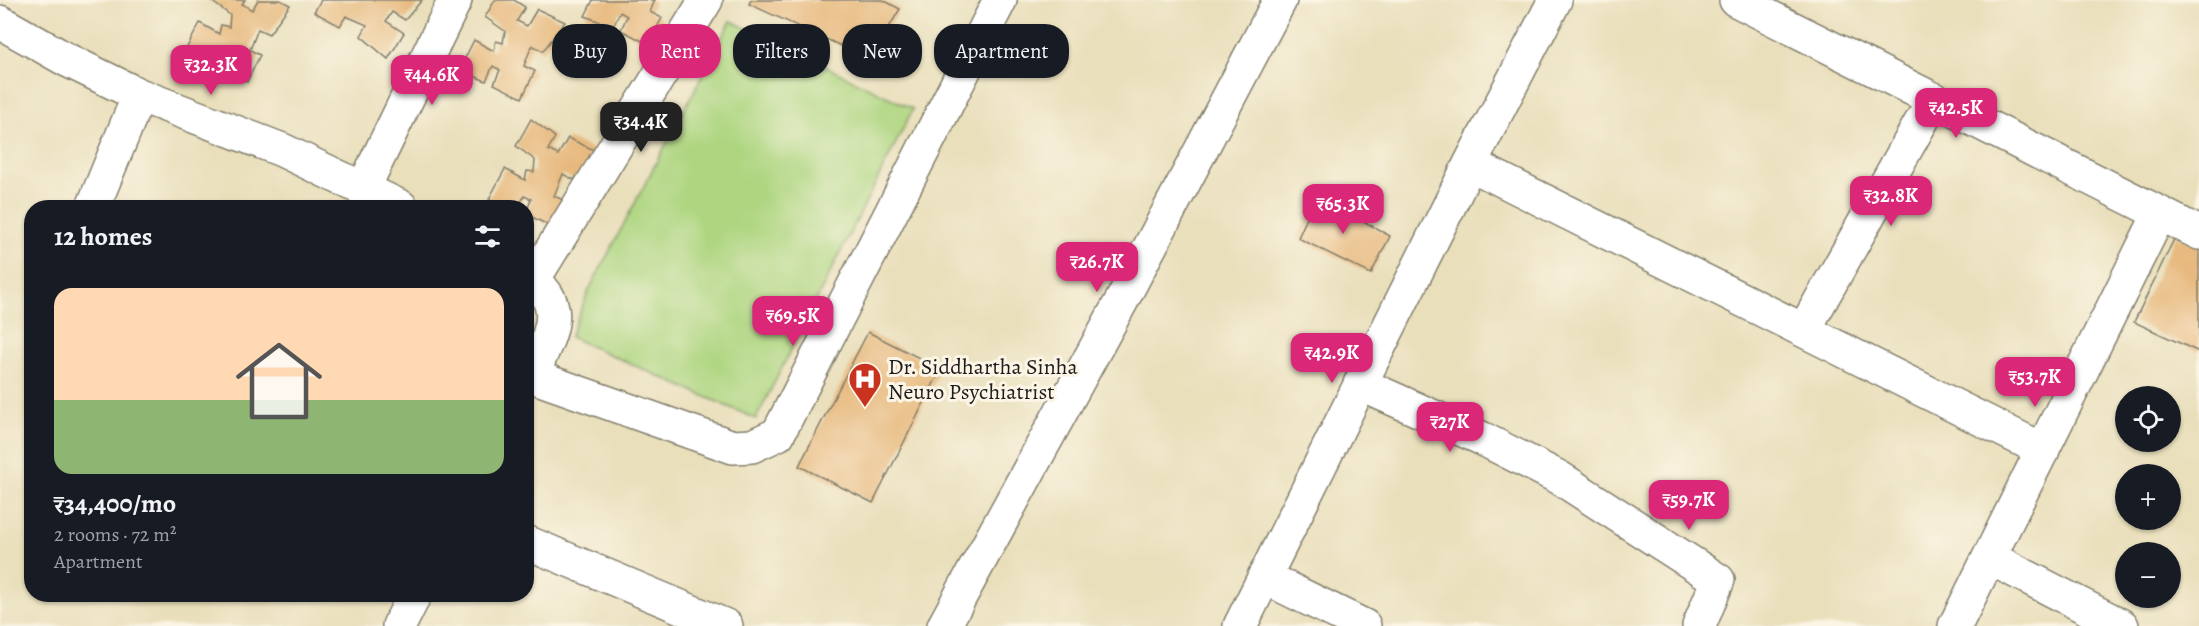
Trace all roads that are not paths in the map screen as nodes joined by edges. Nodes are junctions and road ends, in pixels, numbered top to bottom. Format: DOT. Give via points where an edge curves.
graph roads {
  1 [pos="455,0"];
  2 [pos="706,0"];
  3 [pos="1000,0"];
  4 [pos="1280,0"];
  5 [pos="1555,0"];
  6 [pos="1736,0"];
  7 [pos="0,22"];
  8 [pos="139,96"];
  9 [pos="1934,99"];
  10 [pos="1470,164"];
  11 [pos="363,189"];
  12 [pos="96,200"];
  13 [pos="386,200"];
  14 [pos="2160,213"];
  15 [pos="2199,232"];
  16 [pos="534,272"];
  17 [pos="534,281"];
  18 [pos="1803,330"];
  19 [pos="534,368"];
  20 [pos="534,382"];
  21 [pos="1360,384"];
  22 [pos="2043,450"];
  23 [pos="534,545"];
  24 [pos="1990,558"];
  25 [pos="1264,577"];
  26 [pos="411,602"];
  27 [pos="399,626"];
  28 [pos="726,626"];
  29 [pos="944,626"];
  30 [pos="1240,626"];
  31 [pos="1364,626"];
  32 [pos="1699,626"];
  33 [pos="1955,626"];
  34 [pos="2122,626"];
  1 -- 11 [label="street"];
  2 -- 16 [label="street"];
  3 -- 20 [label="street" via="778,434 752,446 733,447"];
  4 -- 29 [label="street"];
  5 -- 10 [label="street"];
  6 -- 9 [label="street"];
  7 -- 8 [label="street"];
  8 -- 11 [label="street" via="282,150"];
  8 -- 12 [label="street"];
  9 -- 14 [label="street"];
  9 -- 18 [label="street"];
  10 -- 18 [label="street"];
  10 -- 21 [label="street"];
  11 -- 13 [label="street"];
  14 -- 15 [label="street"];
  14 -- 22 [label="street"];
  17 -- 19 [label="street" via="546,291 554,312"];
  18 -- 22 [label="street"];
  21 -- 25 [label="street"];
  21 -- 32 [label="street" via="1560,478 1718,580"];
  22 -- 24 [label="street"];
  23 -- 28 [label="street"];
  24 -- 33 [label="street"];
  24 -- 34 [label="street"];
  25 -- 30 [label="street"];
  25 -- 31 [label="street"];
  26 -- 27 [label="street"];
}
